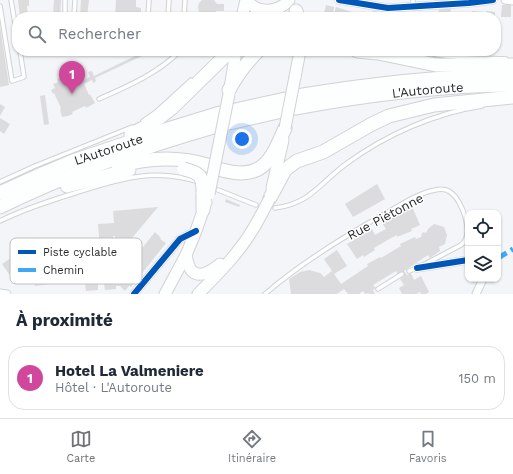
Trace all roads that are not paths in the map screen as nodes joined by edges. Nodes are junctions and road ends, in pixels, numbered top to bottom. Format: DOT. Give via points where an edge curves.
graph roads {
  1 [pos="11,0"];
  2 [pos="65,0"];
  3 [pos="75,0"];
  4 [pos="149,0"];
  5 [pos="169,0"];
  6 [pos="185,0"];
  7 [pos="246,0"];
  8 [pos="339,0"];
  9 [pos="493,0"];
  10 [pos="505,0"];
  11 [pos="513,1"];
  12 [pos="413,3"];
  13 [pos="0,6"];
  14 [pos="295,9"];
  15 [pos="13,12"];
  16 [pos="65,12"];
  17 [pos="74,12"];
  18 [pos="148,12"];
  19 [pos="168,12"];
  20 [pos="184,12"];
  21 [pos="243,12"];
  22 [pos="21,56"];
  23 [pos="175,56"];
  24 [pos="222,56"];
  25 [pos="225,56"];
  26 [pos="229,56"];
  27 [pos="253,56"];
  28 [pos="299,56"];
  29 [pos="389,56"];
  30 [pos="420,56"];
  31 [pos="449,56"];
  32 [pos="513,59"];
  33 [pos="211,63"];
  34 [pos="486,65"];
  35 [pos="513,65"];
  36 [pos="513,75"];
  37 [pos="195,77"];
  38 [pos="513,85"];
  39 [pos="229,92"];
  40 [pos="513,97"];
  41 [pos="99,99"];
  42 [pos="290,104"];
  43 [pos="489,106"];
  44 [pos="224,118"];
  45 [pos="285,128"];
  46 [pos="73,161"];
  47 [pos="207,165"];
  48 [pos="222,170"];
  49 [pos="0,182"];
  50 [pos="67,186"];
  51 [pos="207,190"];
  52 [pos="0,193"];
  53 [pos="272,203"];
  54 [pos="256,205"];
  55 [pos="0,207"];
  56 [pos="0,210"];
  57 [pos="203,210"];
  58 [pos="0,221"];
  59 [pos="196,231"];
  60 [pos="243,246"];
  61 [pos="186,255"];
  62 [pos="465,260"];
  63 [pos="417,268"];
  64 [pos="409,271"];
  65 [pos="402,274"];
  66 [pos="482,282"];
  67 [pos="378,289"];
  68 [pos="0,293"];
  69 [pos="7,294"];
  70 [pos="134,294"];
  71 [pos="165,294"];
  72 [pos="198,294"];
  73 [pos="265,294"];
  74 [pos="476,294"];
  1 -- 15 [label="lane"];
  2 -- 16 [label="lane"];
  3 -- 17 [label="lane"];
  4 -- 18 [label="lane"];
  5 -- 19 [label="lane"];
  6 -- 20 [label="lane"];
  7 -- 14 [label="main road" via="252,6 265,10 283,6"];
  7 -- 21 [label="main road"];
  8 -- 12 [label="street" via="388,8"];
  9 -- 12 [label="street" via="469,3"];
  10 -- 11 [label="street"];
  13 -- 22 [label="lane" via="12,81 24,77"];
  23 -- 41 [label="lane" via="146,77"];
  24 -- 33 [label="lane"];
  25 -- 46 [label="highway" via="185,96 152,124"];
  26 -- 39 [label="main road"];
  27 -- 39 [label="highway" via="237,76"];
  28 -- 45 [label="main road, bridge"];
  29 -- 34 [label="highway" via="436,65"];
  30 -- 34 [label="highway"];
  31 -- 32 [label="lane"];
  34 -- 35 [label="highway"];
  36 -- 42 [label="highway, L'Autoroute" via="426,79 368,86"];
  37 -- 49 [label="lane" via="150,117 130,128"];
  38 -- 42 [label="highway, L'Autoroute" via="422,89"];
  39 -- 51 [label="main road, bridge"];
  40 -- 53 [label="highway" via="434,105 389,116 323,152 290,166 285,170"];
  42 -- 44 [label="highway, L'Autoroute"];
  43 -- 53 [label="lane" via="434,118 398,132 345,164 306,198 290,205"];
  44 -- 46 [label="highway, L'Autoroute" via="160,132"];
  44 -- 55 [label="highway, L'Autoroute" via="63,179"];
  45 -- 48 [label="highway" via="266,164 257,170 235,174"];
  45 -- 53 [label="main road"];
  46 -- 52 [label="highway, L'Autoroute"];
  47 -- 50 [label="highway" via="174,160 144,160 115,167"];
  50 -- 51 [label="highway, bridge" via="129,170 152,168 184,169 194,172 200,176"];
  50 -- 56 [label="highway"];
  51 -- 54 [label="lane"];
  51 -- 57 [label="highway"];
  51 -- 58 [label="lane" via="171,175 137,176 43,203"];
  53 -- 60 [label="main road, bridge" via="261,215"];
  57 -- 59 [label="main road"];
  59 -- 61 [label="main road"];
  59 -- 70 [label="street" via="180,239"];
  60 -- 61 [label="main road" via="205,273 195,273 191,270"];
  60 -- 72 [label="main road"];
  61 -- 71 [label="main road"];
  62 -- 63 [label="street"];
  63 -- 64 [label="lane, Rue Piétonne"];
  63 -- 73 [label="lane, Rue Piétonne" via="461,245 468,236 458,199 443,189 410,200 351,233 303,264"];
  65 -- 67 [label="lane"];
  66 -- 74 [label="street"];
  68 -- 69 [label="street"];
}
